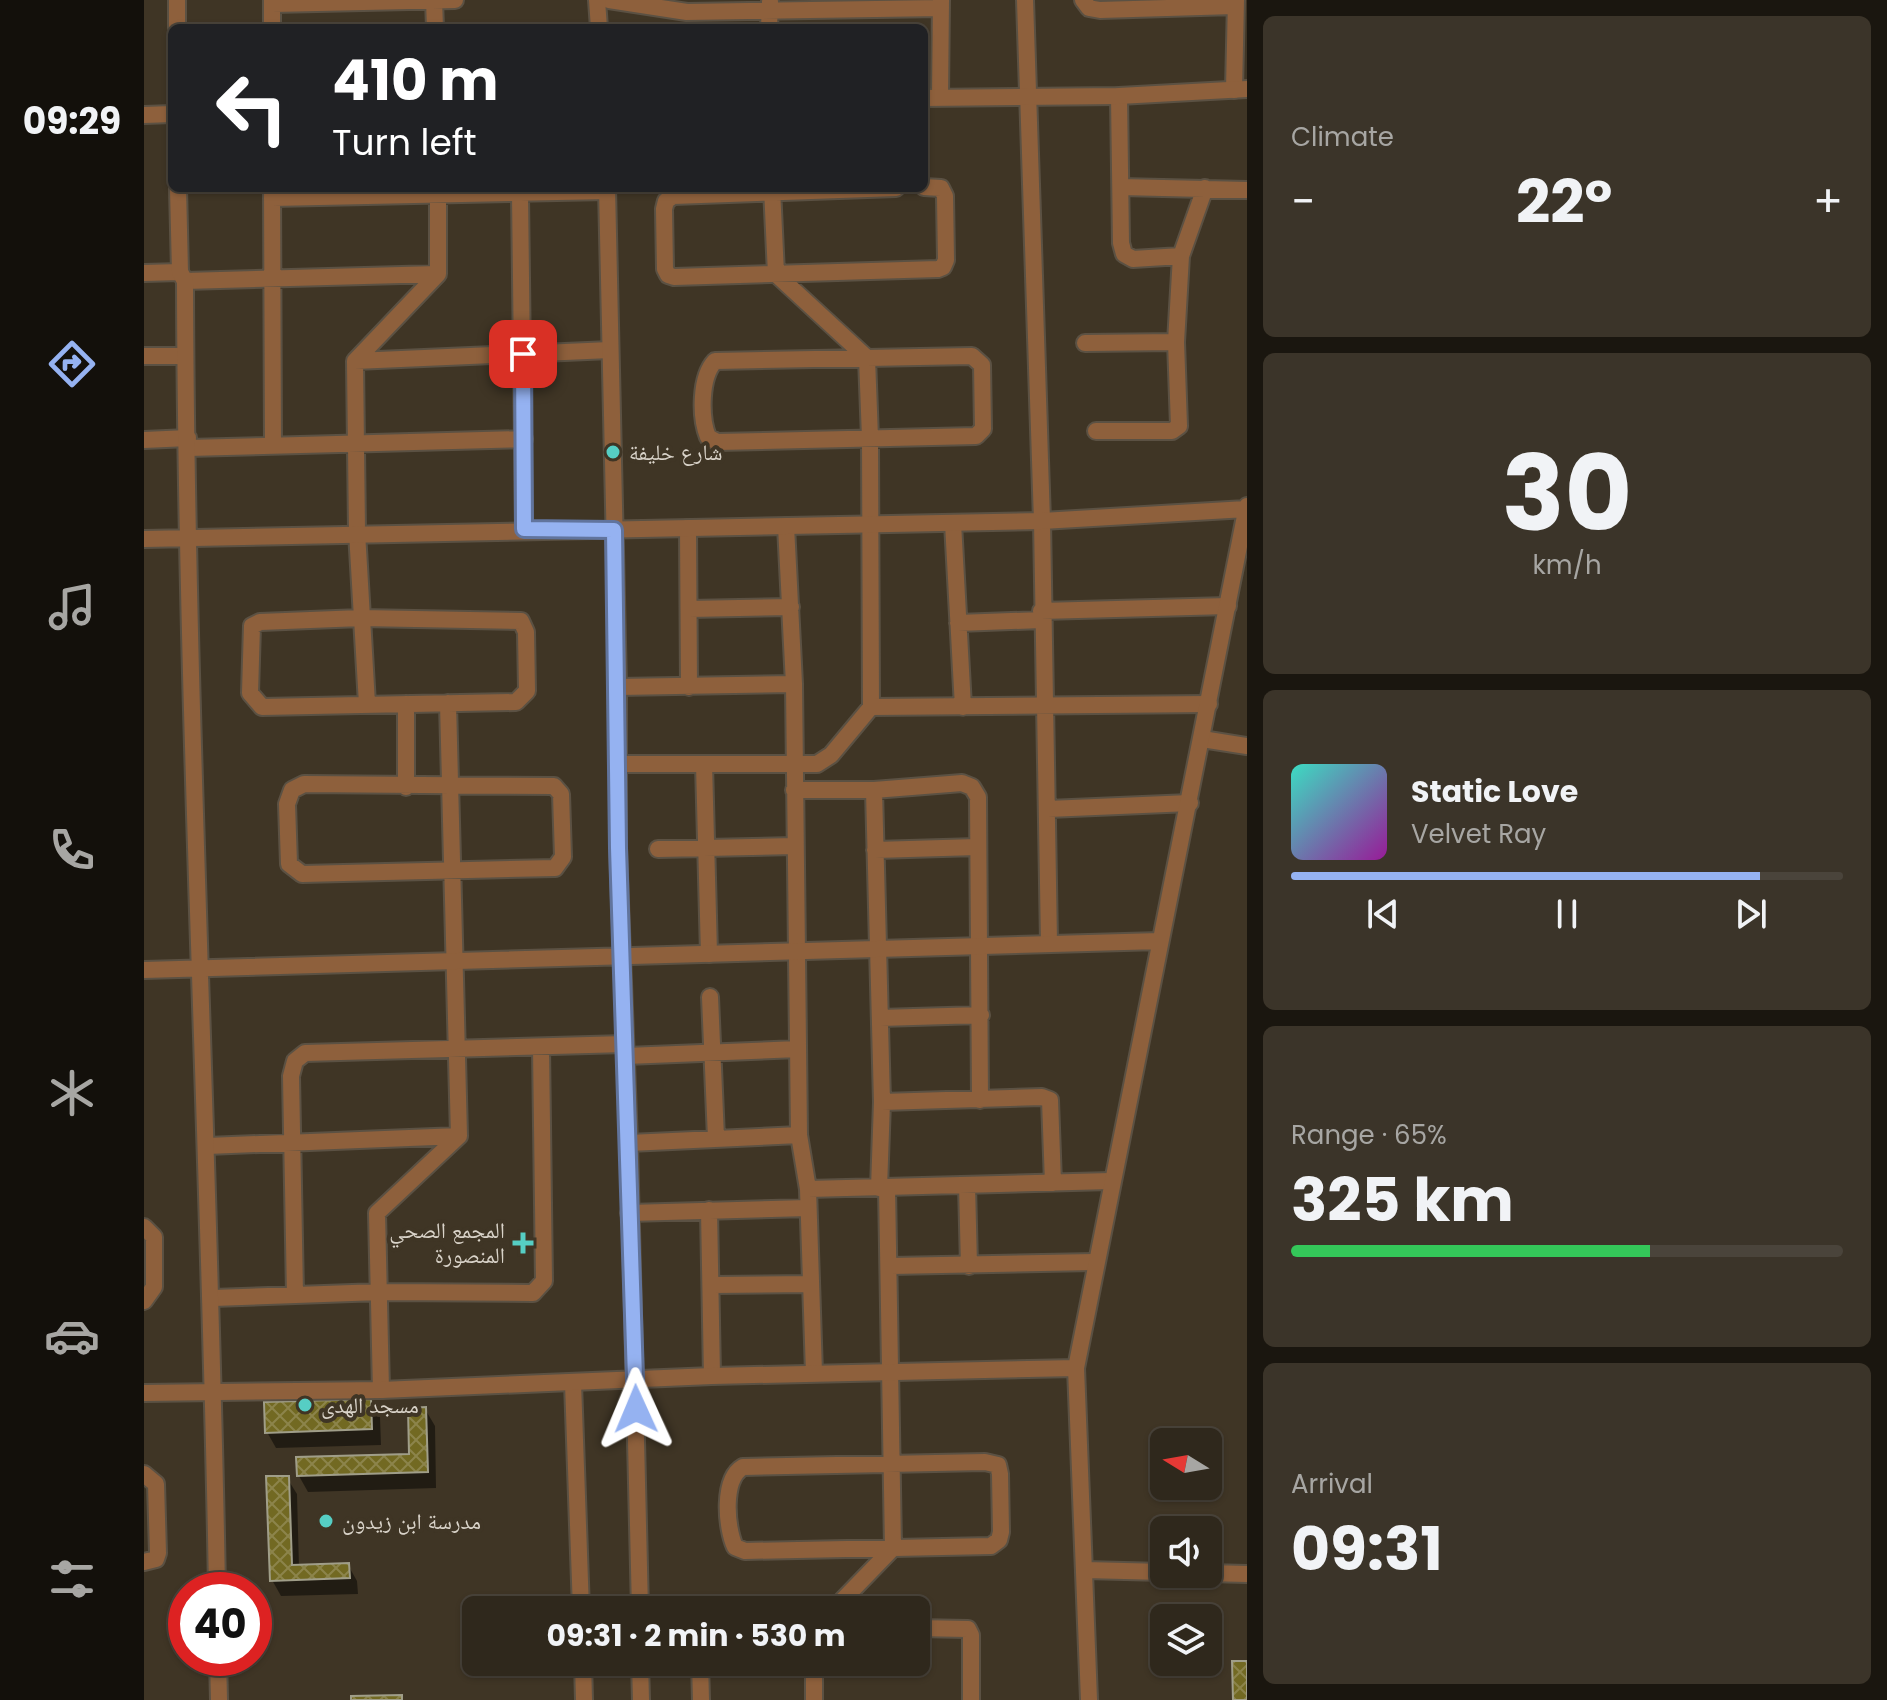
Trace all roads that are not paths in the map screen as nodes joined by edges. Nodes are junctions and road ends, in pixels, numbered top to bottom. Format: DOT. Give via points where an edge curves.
graph roads {
  1 [pos="177,0"];
  2 [pos="455,0"];
  3 [pos="597,0"];
  4 [pos="609,0"];
  5 [pos="1025,0"];
  6 [pos="1083,0"];
  7 [pos="434,1"];
  8 [pos="272,2"];
  9 [pos="1235,3"];
  10 [pos="941,4"];
  11 [pos="770,5"];
  12 [pos="687,6"];
  13 [pos="177,24"];
  14 [pos="272,24"];
  15 [pos="435,24"];
  16 [pos="599,24"];
  17 [pos="1240,90"];
  18 [pos="1027,96"];
  19 [pos="1119,96"];
  20 [pos="932,98"];
  21 [pos="168,114"];
  22 [pos="144,115"];
  23 [pos="928,187"];
  24 [pos="1121,187"];
  25 [pos="1205,188"];
  26 [pos="1247,190"];
  27 [pos="178,192"];
  28 [pos="438,192"];
  29 [pos="564,192"];
  30 [pos="607,192"];
  31 [pos="752,192"];
  32 [pos="772,192"];
  33 [pos="272,193"];
  34 [pos="520,194"];
  35 [pos="1181,256"];
  36 [pos="144,273"];
  37 [pos="438,274"];
  38 [pos="776,274"];
  39 [pos="183,276"];
  40 [pos="273,280"];
  41 [pos="1176,342"];
  42 [pos="1085,343"];
  43 [pos="610,350"];
  44 [pos="523,354"];
  45 [pos="144,356"];
  46 [pos="185,356"];
  47 [pos="867,358"];
  48 [pos="355,361"];
  49 [pos="1096,431"];
  50 [pos="870,438"];
  51 [pos="524,439"];
  52 [pos="144,440"];
  53 [pos="188,443"];
  54 [pos="355,444"];
  55 [pos="273,446"];
  56 [pos="1247,508"];
  57 [pos="1042,521"];
  58 [pos="871,523"];
  59 [pos="953,523"];
  60 [pos="786,526"];
  61 [pos="688,528"];
  62 [pos="524,529"];
  63 [pos="614,530"];
  64 [pos="357,532"];
  65 [pos="188,537"];
  66 [pos="144,539"];
  67 [pos="1228,606"];
  68 [pos="791,607"];
  69 [pos="689,609"];
  70 [pos="1041,615"];
  71 [pos="361,618"];
  72 [pos="958,623"];
  73 [pos="794,684"];
  74 [pos="618,687"];
  75 [pos="689,687"];
  76 [pos="448,703"];
  77 [pos="367,704"];
  78 [pos="406,704"];
  79 [pos="1209,704"];
  80 [pos="1043,706"];
  81 [pos="871,707"];
  82 [pos="963,707"];
  83 [pos="1202,739"];
  84 [pos="1247,746"];
  85 [pos="793,763"];
  86 [pos="618,764"];
  87 [pos="704,764"];
  88 [pos="447,786"];
  89 [pos="406,787"];
  90 [pos="794,790"];
  91 [pos="874,790"];
  92 [pos="1190,803"];
  93 [pos="1048,809"];
  94 [pos="706,846"];
  95 [pos="794,846"];
  96 [pos="977,847"];
  97 [pos="658,849"];
  98 [pos="875,850"];
  99 [pos="450,870"];
  100 [pos="1160,941"];
  101 [pos="1049,943"];
  102 [pos="977,944"];
  103 [pos="876,946"];
  104 [pos="794,953"];
  105 [pos="709,954"];
  106 [pos="621,956"];
  107 [pos="456,961"];
  108 [pos="198,968"];
  109 [pos="144,970"];
  110 [pos="710,997"];
  111 [pos="981,1015"];
  112 [pos="880,1018"];
  113 [pos="459,1046"];
  114 [pos="541,1047"];
  115 [pos="798,1049"];
  116 [pos="625,1050"];
  117 [pos="713,1052"];
  118 [pos="980,1100"];
  119 [pos="882,1102"];
  120 [pos="799,1135"];
  121 [pos="459,1136"];
  122 [pos="716,1138"];
  123 [pos="294,1141"];
  124 [pos="629,1143"];
  125 [pos="207,1146"];
  126 [pos="1111,1181"];
  127 [pos="1053,1183"];
  128 [pos="967,1185"];
  129 [pos="883,1187"];
  130 [pos="808,1189"];
  131 [pos="808,1208"];
  132 [pos="709,1210"];
  133 [pos="629,1213"];
  134 [pos="144,1227"];
  135 [pos="1094,1262"];
  136 [pos="891,1266"];
  137 [pos="969,1266"];
  138 [pos="810,1284"];
  139 [pos="712,1285"];
  140 [pos="380,1292"];
  141 [pos="295,1295"];
  142 [pos="213,1298"];
  143 [pos="144,1301"];
  144 [pos="1076,1368"];
  145 [pos="893,1372"];
  146 [pos="814,1373"];
  147 [pos="712,1376"];
  148 [pos="636,1380"];
  149 [pos="573,1383"];
  150 [pos="381,1390"];
  151 [pos="144,1393"];
  152 [pos="214,1394"];
  153 [pos="892,1464"];
  154 [pos="144,1474"];
  155 [pos="893,1548"];
  156 [pos="144,1562"];
  157 [pos="1085,1570"];
  158 [pos="217,1572"];
  159 [pos="1150,1572"];
  160 [pos="1222,1573"];
  161 [pos="1247,1574"];
  162 [pos="581,1596"];
  163 [pos="640,1596"];
  164 [pos="847,1596"];
  165 [pos="930,1628"];
  166 [pos="218,1676"];
  167 [pos="583,1676"];
  168 [pos="640,1676"];
  169 [pos="700,1676"];
  170 [pos="814,1676"];
  171 [pos="219,1700"];
  172 [pos="584,1700"];
  173 [pos="641,1700"];
  174 [pos="701,1700"];
  175 [pos="814,1700"];
  176 [pos="971,1700"];
  177 [pos="1089,1700"];
  1 -- 13 [label="street"];
  2 -- 7 [label="street"];
  3 -- 16 [label="street"];
  4 -- 12 [label="street"];
  5 -- 18 [label="street"];
  6 -- 9 [label="street" via="1100,10"];
  7 -- 8 [label="street"];
  7 -- 15 [label="street"];
  8 -- 14 [label="street"];
  9 -- 17 [label="street"];
  10 -- 11 [label="street"];
  10 -- 20 [label="street"];
  11 -- 12 [label="street"];
  17 -- 19 [label="street"];
  18 -- 19 [label="street"];
  18 -- 20 [label="street"];
  18 -- 57 [label="street"];
  19 -- 24 [label="street"];
  21 -- 22 [label="street"];
  23 -- 38 [label="street" via="941,188 945,196 943,267"];
  24 -- 25 [label="street"];
  24 -- 35 [label="street" via="1124,254 1133,259"];
  25 -- 26 [label="street"];
  25 -- 35 [label="street"];
  27 -- 39 [label="street"];
  28 -- 33 [label="street"];
  28 -- 34 [label="street"];
  28 -- 37 [label="street"];
  29 -- 34 [label="street"];
  30 -- 43 [label="street"];
  31 -- 38 [label="street" via="673,196 666,201 665,269 674,277"];
  32 -- 38 [label="street"];
  33 -- 40 [label="street"];
  34 -- 44 [label="street"];
  35 -- 41 [label="street"];
  36 -- 39 [label="street"];
  37 -- 40 [label="street"];
  37 -- 48 [label="street"];
  38 -- 47 [label="street"];
  39 -- 40 [label="street"];
  39 -- 46 [label="street"];
  40 -- 55 [label="street"];
  41 -- 42 [label="street"];
  41 -- 49 [label="street" via="1179,426 1172,431"];
  43 -- 44 [label="street"];
  43 -- 63 [label="street"];
  44 -- 48 [label="street"];
  44 -- 51 [label="street"];
  45 -- 46 [label="street"];
  46 -- 53 [label="street"];
  47 -- 50 [label="street"];
  47 -- 50 [label="street" via="972,356 982,365 981,435"];
  47 -- 50 [label="street" via="715,361 705,377 705,428 717,442"];
  48 -- 54 [label="street"];
  50 -- 58 [label="street"];
  51 -- 54 [label="street"];
  51 -- 62 [label="street"];
  52 -- 53 [label="street"];
  53 -- 55 [label="street"];
  53 -- 65 [label="street"];
  54 -- 55 [label="street"];
  54 -- 64 [label="street"];
  56 -- 57 [label="street"];
  56 -- 67 [label="street"];
  57 -- 59 [label="street"];
  57 -- 70 [label="street"];
  58 -- 59 [label="street"];
  58 -- 60 [label="street"];
  58 -- 81 [label="street"];
  59 -- 72 [label="street"];
  60 -- 61 [label="street"];
  60 -- 68 [label="street"];
  61 -- 63 [label="street"];
  61 -- 69 [label="street"];
  62 -- 63 [label="street"];
  62 -- 64 [label="street"];
  63 -- 74 [label="street"];
  64 -- 65 [label="street"];
  64 -- 71 [label="street"];
  65 -- 66 [label="street"];
  65 -- 108 [label="street"];
  67 -- 70 [label="street"];
  67 -- 79 [label="street"];
  68 -- 69 [label="street"];
  68 -- 73 [label="street"];
  69 -- 75 [label="street"];
  70 -- 72 [label="street"];
  70 -- 80 [label="street"];
  71 -- 76 [label="street" via="521,621 526,632 523,696 516,702"];
  71 -- 77 [label="street"];
  71 -- 77 [label="street" via="252,626 250,693 262,707"];
  72 -- 82 [label="street"];
  73 -- 75 [label="street"];
  73 -- 85 [label="street"];
  74 -- 75 [label="street"];
  74 -- 86 [label="street"];
  76 -- 78 [label="street"];
  76 -- 88 [label="street"];
  77 -- 78 [label="street"];
  78 -- 89 [label="street"];
  79 -- 80 [label="street"];
  79 -- 83 [label="street"];
  80 -- 82 [label="street"];
  80 -- 93 [label="street"];
  81 -- 82 [label="street"];
  81 -- 85 [label="street" via="831,755 817,764"];
  83 -- 84 [label="street"];
  83 -- 92 [label="street"];
  85 -- 87 [label="street"];
  85 -- 90 [label="street"];
  86 -- 87 [label="street"];
  86 -- 106 [label="street"];
  87 -- 94 [label="street"];
  88 -- 89 [label="street"];
  88 -- 99 [label="street"];
  88 -- 99 [label="street" via="554,786 561,794 563,857 555,868"];
  89 -- 99 [label="street" via="304,784 292,790 287,804 289,864 302,874"];
  90 -- 91 [label="street"];
  90 -- 95 [label="street"];
  91 -- 96 [label="street" via="962,783 972,787 978,797"];
  91 -- 98 [label="street"];
  92 -- 93 [label="street"];
  92 -- 100 [label="street"];
  93 -- 101 [label="street"];
  94 -- 95 [label="street"];
  94 -- 97 [label="street"];
  94 -- 105 [label="street"];
  95 -- 104 [label="street"];
  96 -- 98 [label="street"];
  96 -- 102 [label="street"];
  98 -- 103 [label="street"];
  99 -- 107 [label="street"];
  100 -- 101 [label="street"];
  100 -- 126 [label="street"];
  101 -- 102 [label="street"];
  102 -- 103 [label="street"];
  102 -- 111 [label="street"];
  103 -- 104 [label="street"];
  103 -- 112 [label="street"];
  104 -- 105 [label="street"];
  104 -- 115 [label="street"];
  105 -- 106 [label="street"];
  106 -- 107 [label="street"];
  106 -- 116 [label="street"];
  107 -- 108 [label="street"];
  107 -- 113 [label="street"];
  108 -- 109 [label="street"];
  108 -- 125 [label="street"];
  110 -- 117 [label="street"];
  111 -- 112 [label="street"];
  111 -- 118 [label="street"];
  112 -- 119 [label="street"];
  113 -- 114 [label="street"];
  113 -- 121 [label="street"];
  113 -- 123 [label="street" via="305,1053 295,1061 291,1076"];
  114 -- 116 [label="street"];
  114 -- 140 [label="street" via="541,1289"];
  115 -- 117 [label="street"];
  115 -- 120 [label="street"];
  116 -- 117 [label="street"];
  116 -- 124 [label="street"];
  117 -- 122 [label="street"];
  118 -- 119 [label="street"];
  118 -- 127 [label="street" via="1050,1100"];
  119 -- 129 [label="street"];
  120 -- 122 [label="street"];
  120 -- 130 [label="street"];
  121 -- 123 [label="street"];
  121 -- 140 [label="street" via="377,1213"];
  122 -- 124 [label="street"];
  123 -- 125 [label="street"];
  123 -- 141 [label="street"];
  124 -- 133 [label="street"];
  125 -- 142 [label="street"];
  126 -- 127 [label="street"];
  126 -- 135 [label="street"];
  127 -- 128 [label="street"];
  128 -- 129 [label="street"];
  128 -- 137 [label="street"];
  129 -- 130 [label="street"];
  129 -- 136 [label="street"];
  130 -- 131 [label="street"];
  131 -- 132 [label="street"];
  131 -- 138 [label="street"];
  132 -- 133 [label="street"];
  132 -- 139 [label="street"];
  133 -- 148 [label="street"];
  134 -- 143 [label="street" via="154,1237 154,1287"];
  135 -- 137 [label="street"];
  135 -- 144 [label="street"];
  136 -- 137 [label="street"];
  136 -- 145 [label="street"];
  138 -- 139 [label="street"];
  138 -- 146 [label="street"];
  139 -- 147 [label="street"];
  140 -- 141 [label="street"];
  140 -- 150 [label="street"];
  141 -- 142 [label="street"];
  142 -- 152 [label="street"];
  144 -- 145 [label="street"];
  144 -- 157 [label="street"];
  145 -- 146 [label="street"];
  145 -- 153 [label="street"];
  146 -- 147 [label="street"];
  147 -- 148 [label="street"];
  148 -- 149 [label="street"];
  148 -- 163 [label="street"];
  149 -- 150 [label="street"];
  149 -- 162 [label="street"];
  150 -- 152 [label="street"];
  151 -- 152 [label="street"];
  152 -- 158 [label="street"];
  153 -- 155 [label="street"];
  153 -- 155 [label="street" via="985,1462 998,1465 1000,1474 999,1540 991,1546"];
  153 -- 155 [label="street" via="743,1467 729,1482 730,1537 735,1547"];
  154 -- 156 [label="street" via="156,1484 158,1553"];
  155 -- 164 [label="street"];
  157 -- 159 [label="street"];
  157 -- 177 [label="street"];
  160 -- 161 [label="street"];
  165 -- 176 [label="street" via="968,1629"];
  166 -- 171 [label="street"];
  167 -- 172 [label="street"];
  168 -- 173 [label="street"];
  169 -- 174 [label="street"];
  170 -- 175 [label="street"];
}
